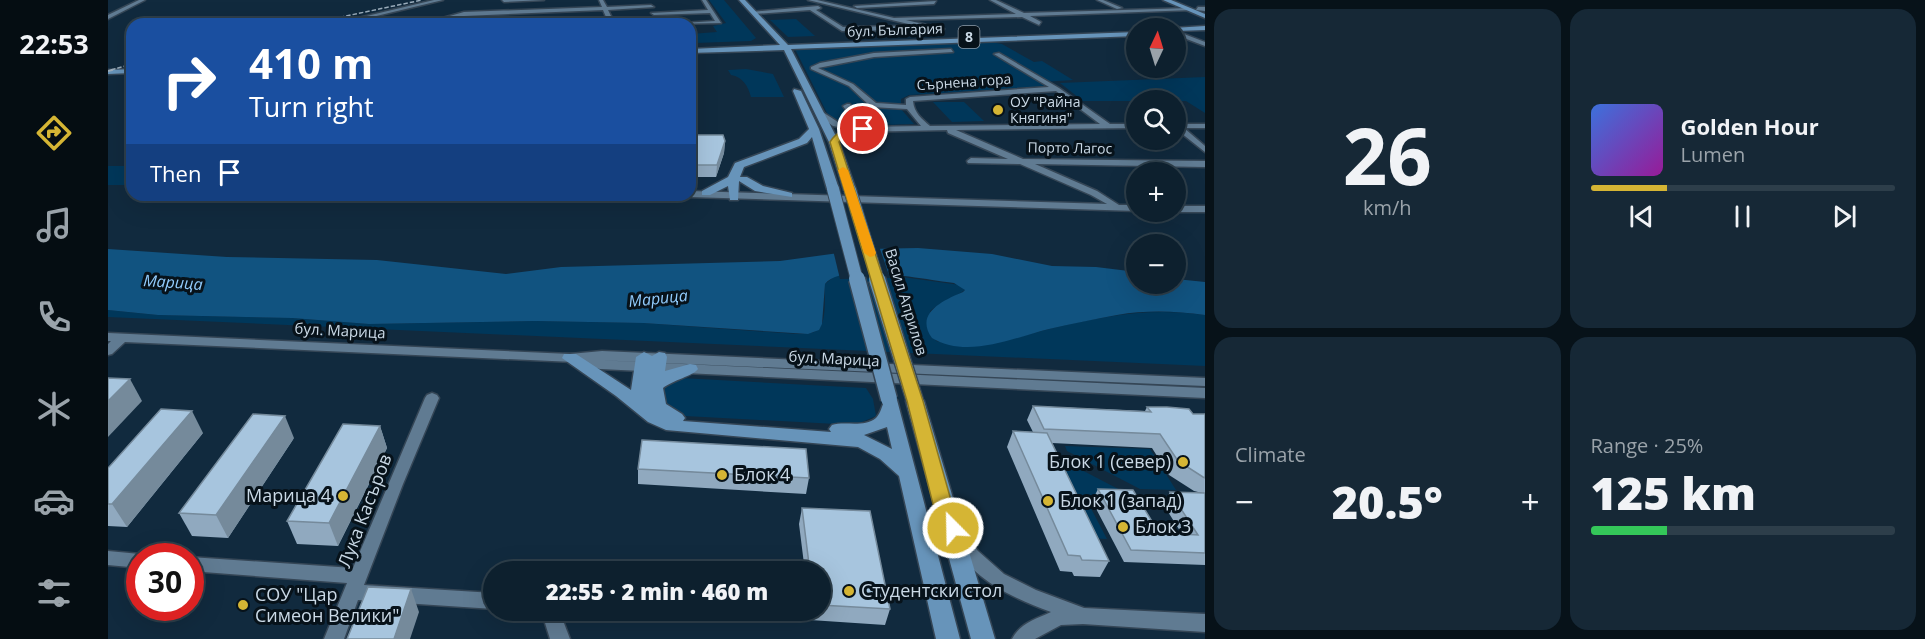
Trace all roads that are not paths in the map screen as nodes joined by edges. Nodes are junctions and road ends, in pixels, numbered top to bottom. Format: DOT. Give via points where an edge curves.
graph roads {
  1 [pos="143,0"];
  2 [pos="441,0"];
  3 [pos="531,0"];
  4 [pos="542,0"];
  5 [pos="553,0"];
  6 [pos="601,0"];
  7 [pos="732,0"];
  8 [pos="742,0"];
  9 [pos="810,0"];
  10 [pos="992,0"];
  11 [pos="1099,0"];
  12 [pos="1166,0"];
  13 [pos="1176,0"];
  14 [pos="504,1"];
  15 [pos="931,1"];
  16 [pos="705,2"];
  17 [pos="695,3"];
  18 [pos="662,5"];
  19 [pos="831,5"];
  20 [pos="651,6"];
  21 [pos="839,7"];
  22 [pos="942,7"];
  23 [pos="604,9"];
  24 [pos="812,9"];
  25 [pos="712,10"];
  26 [pos="1190,10"];
  27 [pos="556,11"];
  28 [pos="1126,11"];
  29 [pos="1203,11"];
  30 [pos="754,12"];
  31 [pos="951,12"];
  32 [pos="502,13"];
  33 [pos="1023,14"];
  34 [pos="108,16"];
  35 [pos="959,17"];
  36 [pos="362,18"];
  37 [pos="448,18"];
  38 [pos="502,18"];
  39 [pos="609,18"];
  40 [pos="895,19"];
  41 [pos="696,20"];
  42 [pos="718,20"];
  43 [pos="966,21"];
  44 [pos="696,22"];
  45 [pos="1039,23"];
  46 [pos="902,28"];
  47 [pos="942,30"];
  48 [pos="1205,30"];
  49 [pos="1186,31"];
  50 [pos="1126,32"];
  51 [pos="1186,35"];
  52 [pos="1205,44"];
  53 [pos="772,45"];
  54 [pos="784,45"];
  55 [pos="696,49"];
  56 [pos="951,51"];
  57 [pos="997,54"];
  58 [pos="126,69"];
  59 [pos="108,70"];
  60 [pos="1057,89"];
  61 [pos="847,106"];
  62 [pos="909,107"];
  63 [pos="821,115"];
  64 [pos="1126,126"];
  65 [pos="1186,126"];
  66 [pos="1205,126"];
  67 [pos="1109,127"];
  68 [pos="814,129"];
  69 [pos="863,129"];
  70 [pos="929,129"];
  71 [pos="947,129"];
  72 [pos="1186,134"];
  73 [pos="834,142"];
  74 [pos="1205,150"];
  75 [pos="824,156"];
  76 [pos="971,161"];
  77 [pos="1022,161"];
  78 [pos="1205,164"];
  79 [pos="738,179"];
  80 [pos="1082,188"];
  81 [pos="706,193"];
  82 [pos="696,194"];
  83 [pos="696,194"];
  84 [pos="788,195"];
  85 [pos="739,196"];
  86 [pos="1079,205"];
  87 [pos="1118,208"];
  88 [pos="1126,208"];
  89 [pos="1186,209"];
  90 [pos="1205,209"];
  91 [pos="108,337"];
  92 [pos="122,338"];
  93 [pos="108,351"];
  94 [pos="570,358"];
  95 [pos="652,367"];
  96 [pos="690,369"];
  97 [pos="1205,382"];
  98 [pos="1205,393"];
  99 [pos="432,398"];
  100 [pos="890,402"];
  101 [pos="640,407"];
  102 [pos="908,473"];
  103 [pos="945,512"];
  104 [pos="108,558"];
  105 [pos="126,560"];
  106 [pos="204,566"];
  107 [pos="357,584"];
  108 [pos="483,600"];
  109 [pos="941,612"];
  110 [pos="1083,616"];
  111 [pos="554,621"];
  112 [pos="1205,622"];
  113 [pos="334,639"];
  114 [pos="560,639"];
  115 [pos="940,639"];
  116 [pos="948,639"];
  117 [pos="982,639"];
  118 [pos="1022,639"];
  1 -- 34 [label="street"];
  2 -- 36 [label="street"];
  3 -- 4 [label="street"];
  3 -- 14 [label="street"];
  5 -- 27 [label="street"];
  6 -- 23 [label="street"];
  7 -- 53 [label="main road"];
  8 -- 30 [label="main road, Васил Априлов"];
  9 -- 19 [label="street"];
  10 -- 33 [label="street"];
  11 -- 28 [label="street"];
  12 -- 26 [label="main road"];
  13 -- 29 [label="main road"];
  14 -- 32 [label="street"];
  15 -- 21 [label="street"];
  15 -- 22 [label="street"];
  16 -- 17 [label="street"];
  16 -- 25 [label="street"];
  18 -- 20 [label="street"];
  19 -- 21 [label="street"];
  19 -- 24 [label="street"];
  20 -- 23 [label="street"];
  20 -- 25 [label="street"];
  21 -- 40 [label="street"];
  23 -- 27 [label="street"];
  23 -- 39 [label="street"];
  24 -- 30 [label="street"];
  24 -- 46 [label="street" via="842,29"];
  25 -- 42 [label="street"];
  26 -- 28 [label="street"];
  26 -- 29 [label="main road"];
  27 -- 32 [label="street"];
  28 -- 33 [label="street"];
  30 -- 54 [label="main road, Васил Априлов"];
  31 -- 35 [label="street"];
  32 -- 37 [label="street"];
  32 -- 38 [label="street"];
  33 -- 35 [label="street"];
  33 -- 45 [label="street"];
  35 -- 40 [label="street"];
  35 -- 43 [label="street"];
  40 -- 47 [label="street"];
  41 -- 42 [label="street"];
  42 -- 44 [label="street"];
  48 -- 49 [label="main road"];
  50 -- 54 [label="main road, бул. България / 8"];
  51 -- 52 [label="street"];
  53 -- 54 [label="main road, бул. България / 8"];
  53 -- 55 [label="main road, бул. България / 8"];
  53 -- 68 [label="main road"];
  54 -- 63 [label="main road, Васил Априлов"];
  56 -- 62 [label="street" via="874,55 813,68 852,85 874,105"];
  57 -- 60 [label="street, Сърнена гора"];
  58 -- 59 [label="main road"];
  60 -- 62 [label="street, Сърнена гора" via="910,99"];
  60 -- 67 [label="street, Сърнена гора"];
  61 -- 69 [label="street"];
  62 -- 70 [label="street, Сърнена гора"];
  63 -- 69 [label="street" via="836,124"];
  63 -- 73 [label="main road, Васил Априлов"];
  64 -- 67 [label="street"];
  65 -- 66 [label="street"];
  67 -- 71 [label="street"];
  68 -- 75 [label="main road"];
  68 -- 79 [label="main road" via="803,141 742,162 736,167"];
  69 -- 70 [label="street"];
  69 -- 73 [label="street" via="846,132"];
  70 -- 71 [label="street"];
  71 -- 77 [label="street"];
  72 -- 74 [label="street"];
  73 -- 103 [label="main road, Васил Априлов, bridge" via="915,401"];
  75 -- 79 [label="main road" via="813,150 796,150 748,165"];
  75 -- 100 [label="main road, bridge"];
  76 -- 77 [label="street, Порто Лагос"];
  77 -- 78 [label="street, Порто Лагос"];
  77 -- 80 [label="street"];
  79 -- 81 [label="main road"];
  79 -- 84 [label="main road" via="759,189"];
  79 -- 85 [label="main road"];
  80 -- 86 [label="street" via="1089,197"];
  80 -- 87 [label="street"];
  81 -- 82 [label="street"];
  81 -- 85 [label="street"];
  83 -- 85 [label="street"];
  84 -- 85 [label="street"];
  84 -- 86 [label="street"];
  85 -- 87 [label="street"];
  86 -- 87 [label="street"];
  87 -- 88 [label="street"];
  89 -- 90 [label="street"];
  91 -- 92 [label="street, бул. Марица"];
  92 -- 93 [label="street"];
  92 -- 94 [label="street, бул. Марица"];
  94 -- 95 [label="street, бул. Марица" via="600,365"];
  94 -- 101 [label="main road"];
  95 -- 96 [label="main road" via="668,376"];
  95 -- 97 [label="street, бул. Марица"];
  95 -- 100 [label="main road" via="654,398 659,409 678,418 856,430 880,423 886,418"];
  95 -- 101 [label="main road" via="639,391"];
  96 -- 98 [label="street, бул. Марица"];
  99 -- 107 [label="street, Лука Касъров"];
  100 -- 102 [label="main road"];
  101 -- 102 [label="main road" via="658,421 679,427 861,441 887,454"];
  102 -- 109 [label="main road"];
  103 -- 110 [label="street" via="962,544 985,570 1018,590"];
  103 -- 117 [label="main road, Васил Априлов"];
  104 -- 105 [label="street"];
  106 -- 107 [label="street"];
  107 -- 108 [label="street"];
  107 -- 113 [label="street, Лука Касъров"];
  109 -- 115 [label="street"];
  109 -- 116 [label="main road"];
  110 -- 112 [label="street"];
  110 -- 118 [label="street" via="1060,618 1031,630"];
  111 -- 114 [label="street"];
}
